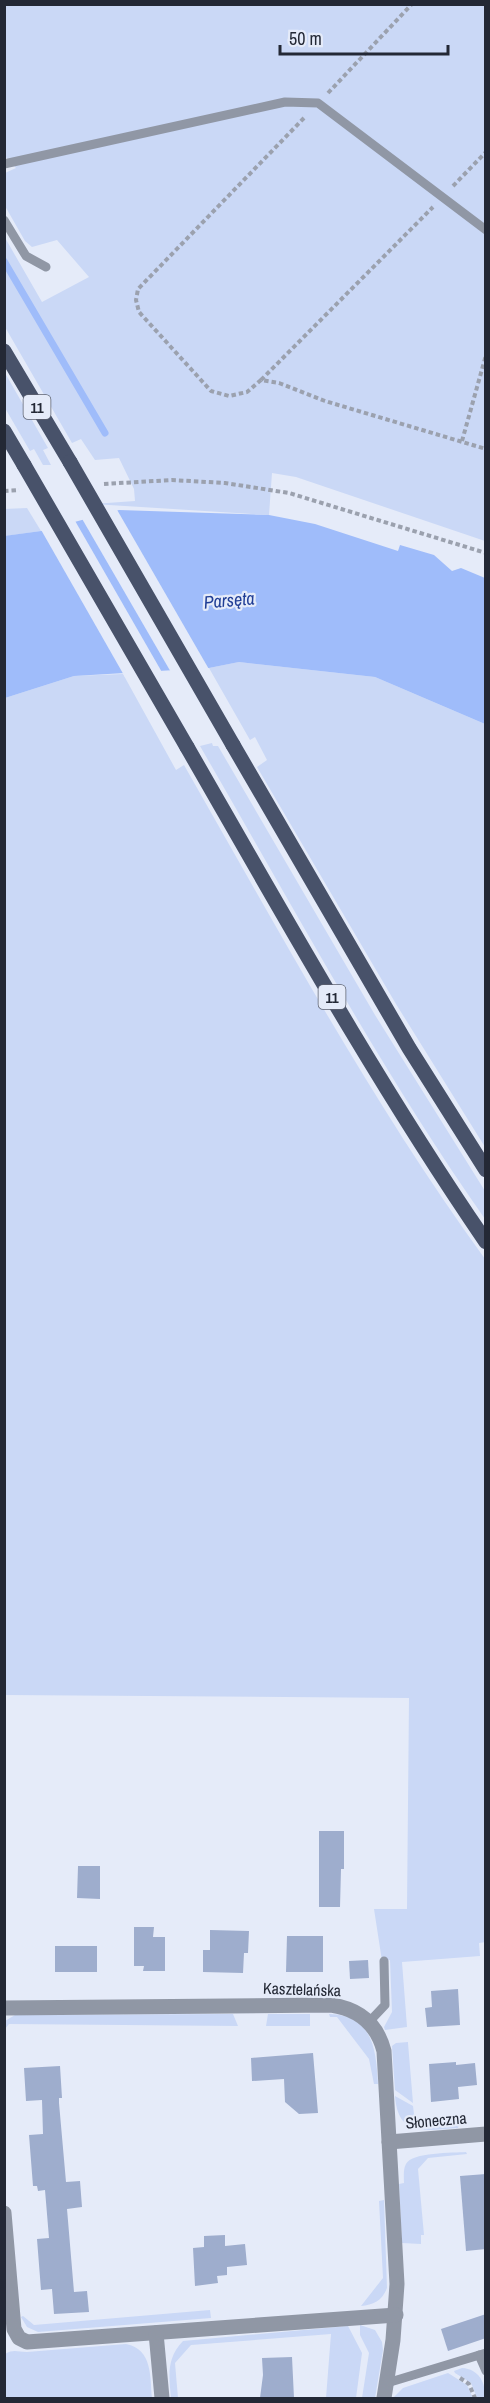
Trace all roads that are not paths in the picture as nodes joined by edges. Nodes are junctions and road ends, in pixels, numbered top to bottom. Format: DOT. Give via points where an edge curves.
graph roads {
  1 [pos="4,164"];
  2 [pos="4,220"];
  3 [pos="486,231"];
  4 [pos="46,267"];
  5 [pos="4,351"];
  6 [pos="4,431"];
  7 [pos="486,1170"];
  8 [pos="486,1242"];
  9 [pos="384,1961"];
  10 [pos="4,2008"];
  11 [pos="369,2022"];
  12 [pos="486,2134"];
  13 [pos="389,2142"];
  14 [pos="4,2213"];
  15 [pos="396,2315"];
  16 [pos="156,2333"];
  17 [pos="482,2354"];
  18 [pos="486,2371"];
  19 [pos="385,2391"];
  20 [pos="162,2398"];
  1 -- 3 [label="lane" via="285,102 318,103"];
  2 -- 4 [label="lane" via="26,256"];
  5 -- 7 [label="main road, 11, bridge" via="409,1048"];
  6 -- 8 [label="main road, 11, bridge" via="375,1070"];
  9 -- 11 [label="lane" via="385,2004"];
  10 -- 11 [label="street, Kasztelańska" via="332,2005 353,2010"];
  11 -- 13 [label="street" via="384,2051"];
  12 -- 13 [label="street, Słoneczna"];
  13 -- 15 [label="street"];
  14 -- 16 [label="street" via="14,2329 19,2338 27,2342"];
  15 -- 16 [label="street"];
  15 -- 19 [label="street"];
  16 -- 20 [label="street"];
  17 -- 18 [label="lane"];
  17 -- 19 [label="lane"];
}
